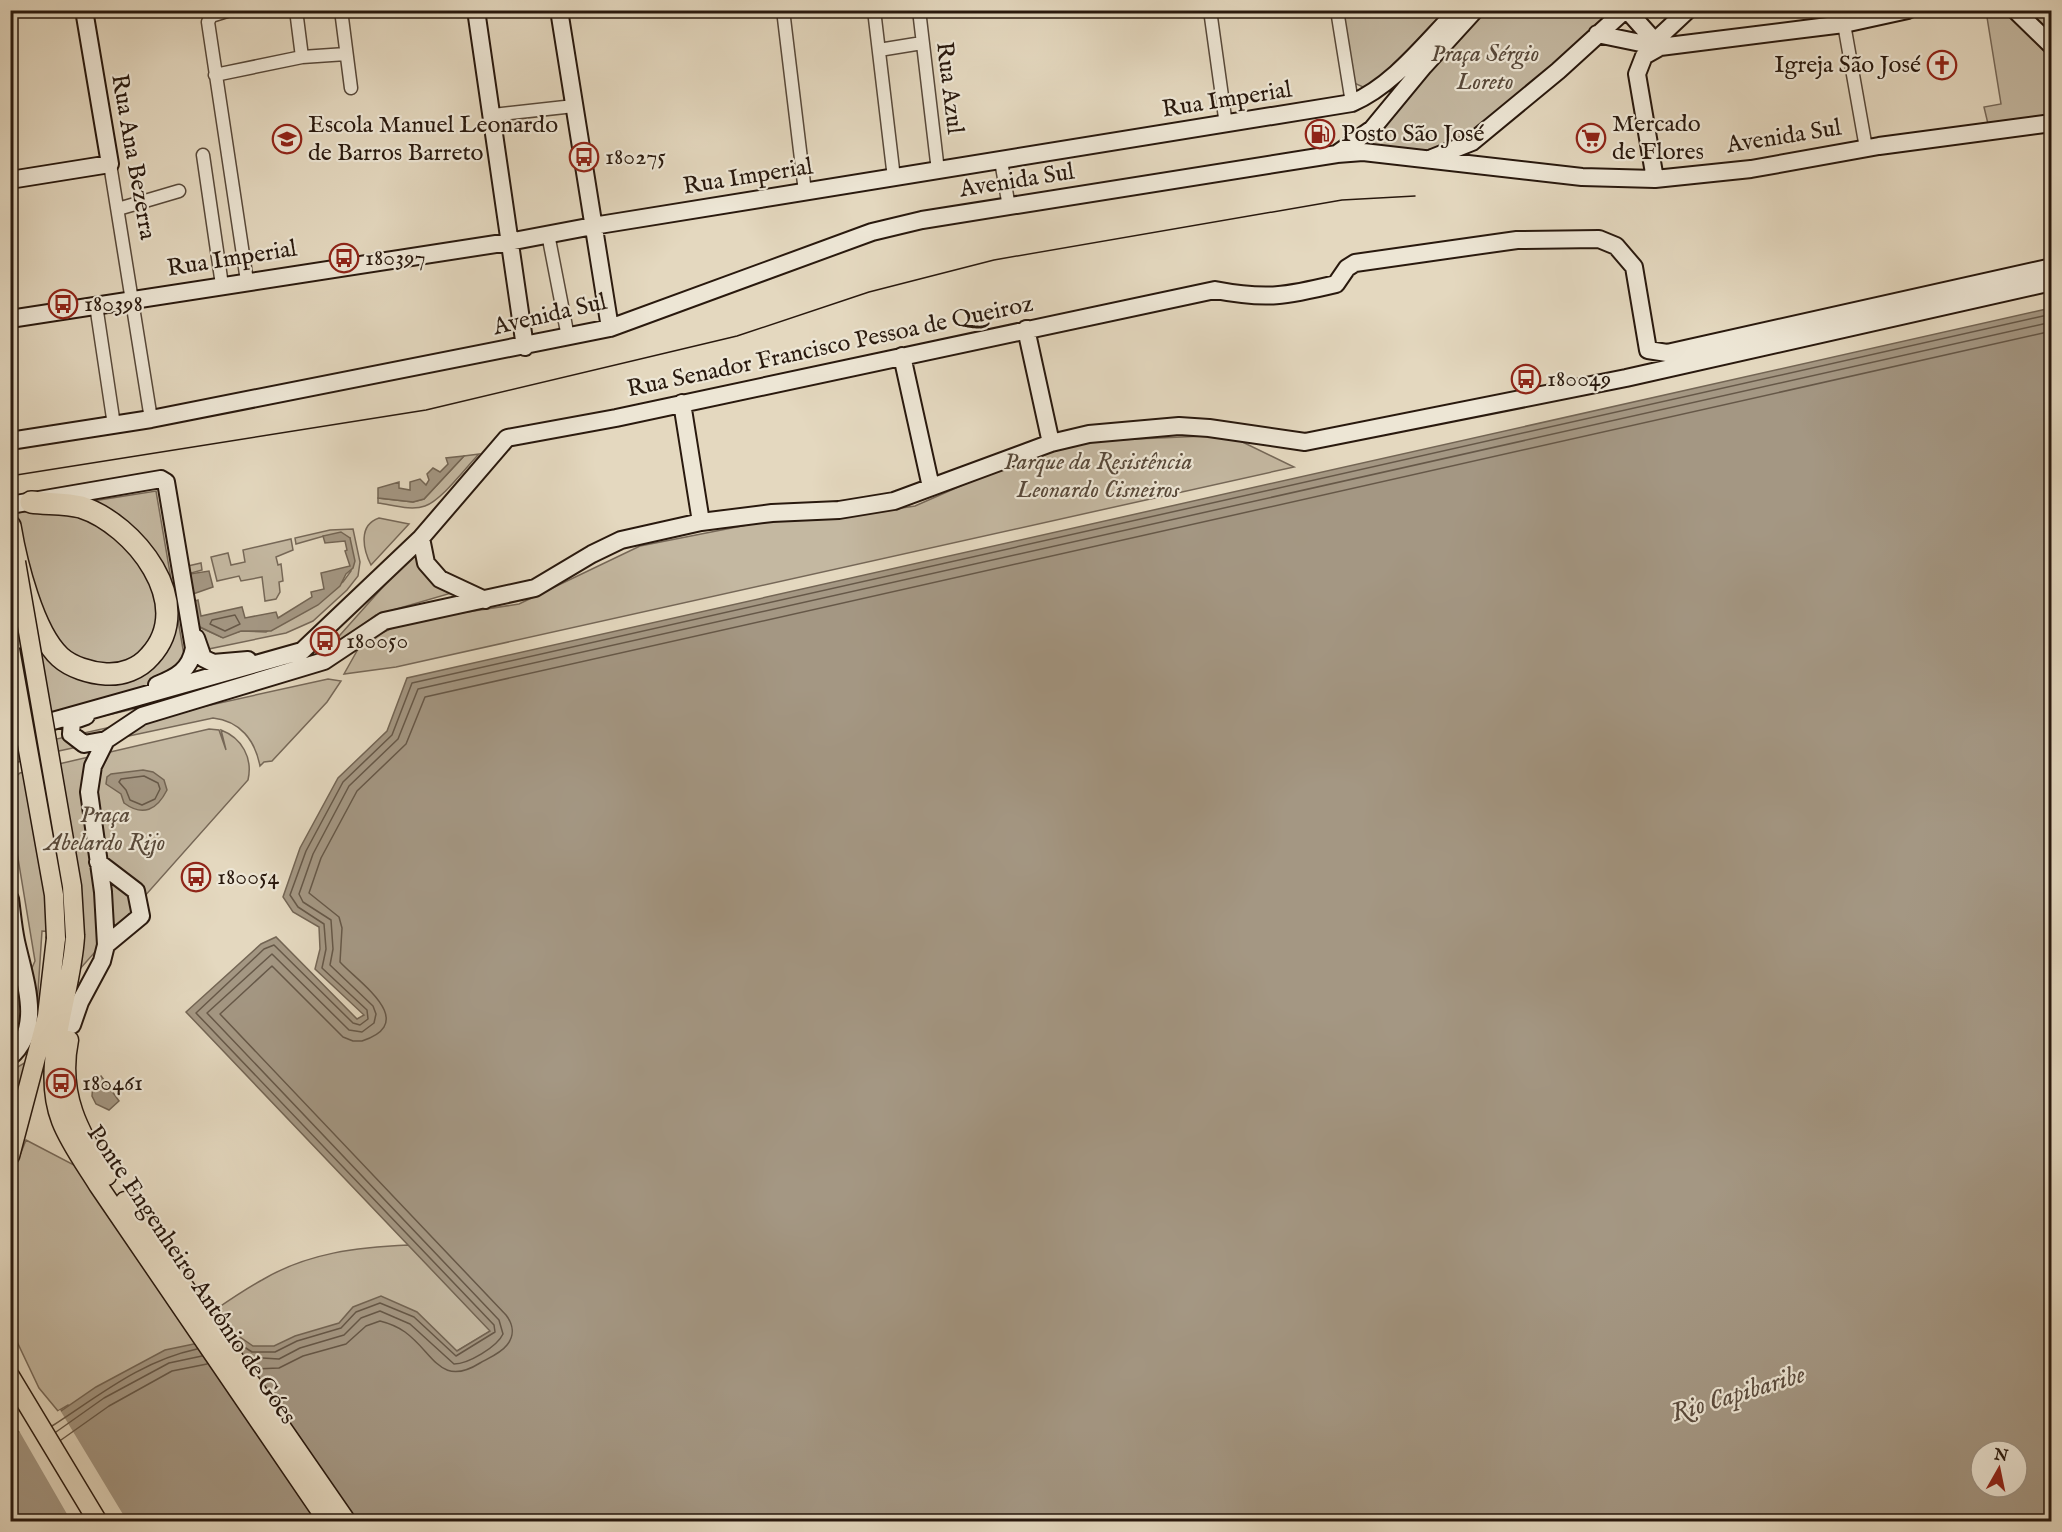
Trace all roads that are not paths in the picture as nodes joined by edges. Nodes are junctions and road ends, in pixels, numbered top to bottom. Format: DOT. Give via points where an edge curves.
graph roads {
  1 [pos="84,10"];
  2 [pos="230,10"];
  3 [pos="296,10"];
  4 [pos="341,10"];
  5 [pos="476,10"];
  6 [pos="560,10"];
  7 [pos="783,10"];
  8 [pos="874,10"];
  9 [pos="919,10"];
  10 [pos="1210,10"];
  11 [pos="1337,10"];
  12 [pos="1458,10"];
  13 [pos="1475,10"];
  14 [pos="1626,10"];
  15 [pos="1688,10"];
  16 [pos="1908,10"];
  17 [pos="2015,10"];
  18 [pos="216,11"];
  19 [pos="1844,24"];
  20 [pos="1597,34"];
  21 [pos="922,43"];
  22 [pos="1658,44"];
  23 [pos="2052,46"];
  24 [pos="879,50"];
  25 [pos="346,54"];
  26 [pos="302,57"];
  27 [pos="215,75"];
  28 [pos="351,88"];
  29 [pos="1352,103"];
  30 [pos="574,106"];
  31 [pos="493,115"];
  32 [pos="2052,123"];
  33 [pos="1226,125"];
  34 [pos="1866,148"];
  35 [pos="204,154"];
  36 [pos="1337,154"];
  37 [pos="1423,160"];
  38 [pos="1001,161"];
  39 [pos="110,164"];
  40 [pos="938,171"];
  41 [pos="894,178"];
  42 [pos="1655,179"];
  43 [pos="10,180"];
  44 [pos="179,191"];
  45 [pos="805,192"];
  46 [pos="1009,207"];
  47 [pos="118,209"];
  48 [pos="593,226"];
  49 [pos="548,234"];
  50 [pos="509,242"];
  51 [pos="2052,267"];
  52 [pos="247,281"];
  53 [pos="2052,282"];
  54 [pos="222,285"];
  55 [pos="1964,295"];
  56 [pos="132,300"];
  57 [pos="96,305"];
  58 [pos="10,319"];
  59 [pos="610,328"];
  60 [pos="1026,329"];
  61 [pos="568,337"];
  62 [pos="525,347"];
  63 [pos="1648,350"];
  64 [pos="902,356"];
  65 [pos="1626,378"];
  66 [pos="682,403"];
  67 [pos="151,419"];
  68 [pos="114,425"];
  69 [pos="10,441"];
  70 [pos="1051,443"];
  71 [pos="931,487"];
  72 [pos="21,504"];
  73 [pos="701,522"];
  74 [pos="10,526"];
  75 [pos="421,538"];
  76 [pos="16,562"];
  77 [pos="485,600"];
  78 [pos="190,620"];
  79 [pos="10,649"];
  80 [pos="266,662"];
  81 [pos="105,707"];
  82 [pos="10,733"];
  83 [pos="106,740"];
  84 [pos="98,862"];
  85 [pos="10,899"];
  86 [pos="106,945"];
  87 [pos="74,964"];
  88 [pos="72,1025"];
  89 [pos="12,1056"];
  90 [pos="10,1156"];
  91 [pos="184,1297"];
  92 [pos="10,1376"];
  93 [pos="98,1521"];
  94 [pos="328,1521"];
  95 [pos="347,1521"];
  1 -- 39 [label="main road, Rua Ana Bezerra"];
  2 -- 18 [label="street"];
  3 -- 26 [label="street"];
  4 -- 25 [label="street"];
  5 -- 31 [label="main road"];
  6 -- 30 [label="main road"];
  7 -- 45 [label="street"];
  8 -- 24 [label="street"];
  9 -- 21 [label="street, Rua Azul"];
  10 -- 33 [label="street"];
  11 -- 29 [label="street"];
  12 -- 29 [label="main road, Rua Imperial" via="1384,84"];
  13 -- 36 [label="main road" via="1372,129"];
  14 -- 20 [label="main road"];
  14 -- 22 [label="main road"];
  15 -- 22 [label="main road"];
  16 -- 19 [label="main road"];
  17 -- 23 [label="main road"];
  18 -- 27 [label="street" via="208,22"];
  19 -- 22 [label="main road"];
  19 -- 34 [label="street"];
  20 -- 22 [label="main road"];
  20 -- 37 [label="main road" via="1472,142"];
  21 -- 24 [label="street"];
  21 -- 40 [label="street, Rua Azul"];
  22 -- 42 [label="main road" via="1644,56 1637,74"];
  24 -- 41 [label="street"];
  25 -- 26 [label="street"];
  25 -- 28 [label="street"];
  26 -- 27 [label="street"];
  27 -- 52 [label="street"];
  29 -- 33 [label="main road, Rua Imperial"];
  30 -- 31 [label="street"];
  30 -- 48 [label="main road"];
  31 -- 50 [label="main road"];
  32 -- 34 [label="main road, Avenida Sul"];
  33 -- 38 [label="main road, Rua Imperial"];
  34 -- 42 [label="main road, Avenida Sul" via="1751,169"];
  35 -- 54 [label="street"];
  36 -- 37 [label="main road, Avenida Sul" via="1363,152"];
  36 -- 46 [label="main road, Avenida Sul"];
  37 -- 42 [label="main road, Avenida Sul" via="1582,177"];
  38 -- 40 [label="main road, Rua Imperial"];
  38 -- 46 [label="street"];
  39 -- 43 [label="main road"];
  39 -- 47 [label="street, Rua Ana Bezerra"];
  40 -- 41 [label="main road, Rua Imperial"];
  41 -- 45 [label="main road, Rua Imperial"];
  44 -- 47 [label="street"];
  45 -- 48 [label="main road, Rua Imperial"];
  46 -- 59 [label="main road, Avenida Sul" via="872,232"];
  47 -- 56 [label="street, Rua Ana Bezerra"];
  48 -- 49 [label="main road, Rua Imperial"];
  48 -- 59 [label="main road"];
  49 -- 50 [label="main road, Rua Imperial"];
  49 -- 61 [label="street"];
  50 -- 52 [label="main road, Rua Imperial"];
  50 -- 62 [label="main road"];
  51 -- 55 [label="main road"];
  52 -- 54 [label="main road, Rua Imperial"];
  53 -- 55 [label="main road"];
  54 -- 56 [label="main road, Rua Imperial"];
  55 -- 63 [label="main road" via="1667,353"];
  55 -- 65 [label="main road"];
  56 -- 57 [label="main road, Rua Imperial"];
  56 -- 67 [label="street, Rua Ana Bezerra"];
  57 -- 58 [label="main road, Rua Imperial"];
  57 -- 68 [label="street"];
  59 -- 61 [label="main road, Avenida Sul"];
  60 -- 63 [label="main road, Rua Senador Francisco Pessoa de Queiroz" via="1215,290 1269,298 1301,292 1336,284 1355,263 1517,240 1574,238 1599,239 1616,246 1634,267"];
  60 -- 64 [label="main road, Rua Senador Francisco Pessoa de Queiroz"];
  60 -- 70 [label="main road"];
  61 -- 62 [label="main road, Avenida Sul"];
  62 -- 67 [label="main road, Avenida Sul"];
  63 -- 65 [label="main road" via="1643,367"];
  64 -- 66 [label="main road, Rua Senador Francisco Pessoa de Queiroz"];
  64 -- 71 [label="main road"];
  65 -- 70 [label="main road" via="1305,442 1179,426 1125,429"];
  66 -- 73 [label="main road"];
  66 -- 75 [label="main road, Rua Senador Francisco Pessoa de Queiroz" via="507,438"];
  67 -- 68 [label="main road, Avenida Sul"];
  68 -- 69 [label="main road, Avenida Sul"];
  70 -- 71 [label="main road"];
  71 -- 73 [label="main road" via="894,501 839,510"];
  72 -- 76 [label="highway, bridge" via="80,507 121,529 141,549 159,580 165,600 163,636 151,656 117,675 72,666 45,638"];
  72 -- 78 [label="main road" via="161,479 166,482"];
  73 -- 77 [label="main road" via="621,540 535,588"];
  74 -- 76 [label="highway"];
  75 -- 77 [label="main road" via="426,563 440,579"];
  75 -- 80 [label="main road, Rua Senador Francisco Pessoa de Queiroz" via="302,651"];
  76 -- 87 [label="main road, Ponte Engenheiro Antônio de Góes, bridge" via="72,886"];
  77 -- 83 [label="main road" via="384,621 324,661 142,716"];
  78 -- 80 [label="main road" via="203,658 213,663"];
  78 -- 81 [label="main road" via="194,648 189,667 173,679"];
  79 -- 90 [label="main road, bridge" via="54,895 56,938 47,1016"];
  80 -- 81 [label="main road, Rua Senador Francisco Pessoa de Queiroz"];
  81 -- 82 [label="main road, Rua Senador Francisco Pessoa de Queiroz"];
  81 -- 83 [label="main road" via="72,722 69,730 84,744"];
  83 -- 84 [label="main road" via="93,766 89,792"];
  84 -- 86 [label="main road"];
  84 -- 86 [label="main road" via="136,891 141,916"];
  85 -- 89 [label="main road" via="30,1022"];
  86 -- 88 [label="main road"];
  87 -- 88 [label="main road, Ponte Engenheiro Antônio de Góes"];
  87 -- 91 [label="main road, Ponte Engenheiro Antônio de Góes" via="55,1045 54,1094 60,1119 98,1185"];
  88 -- 91 [label="main road, Ponte Engenheiro Antônio de Góes" via="66,1071 70,1106 81,1136"];
  91 -- 94 [label="main road, Ponte Engenheiro Antônio de Góes"];
  91 -- 95 [label="main road, Ponte Engenheiro Antônio de Góes"];
  92 -- 93 [label="main road"];
}
